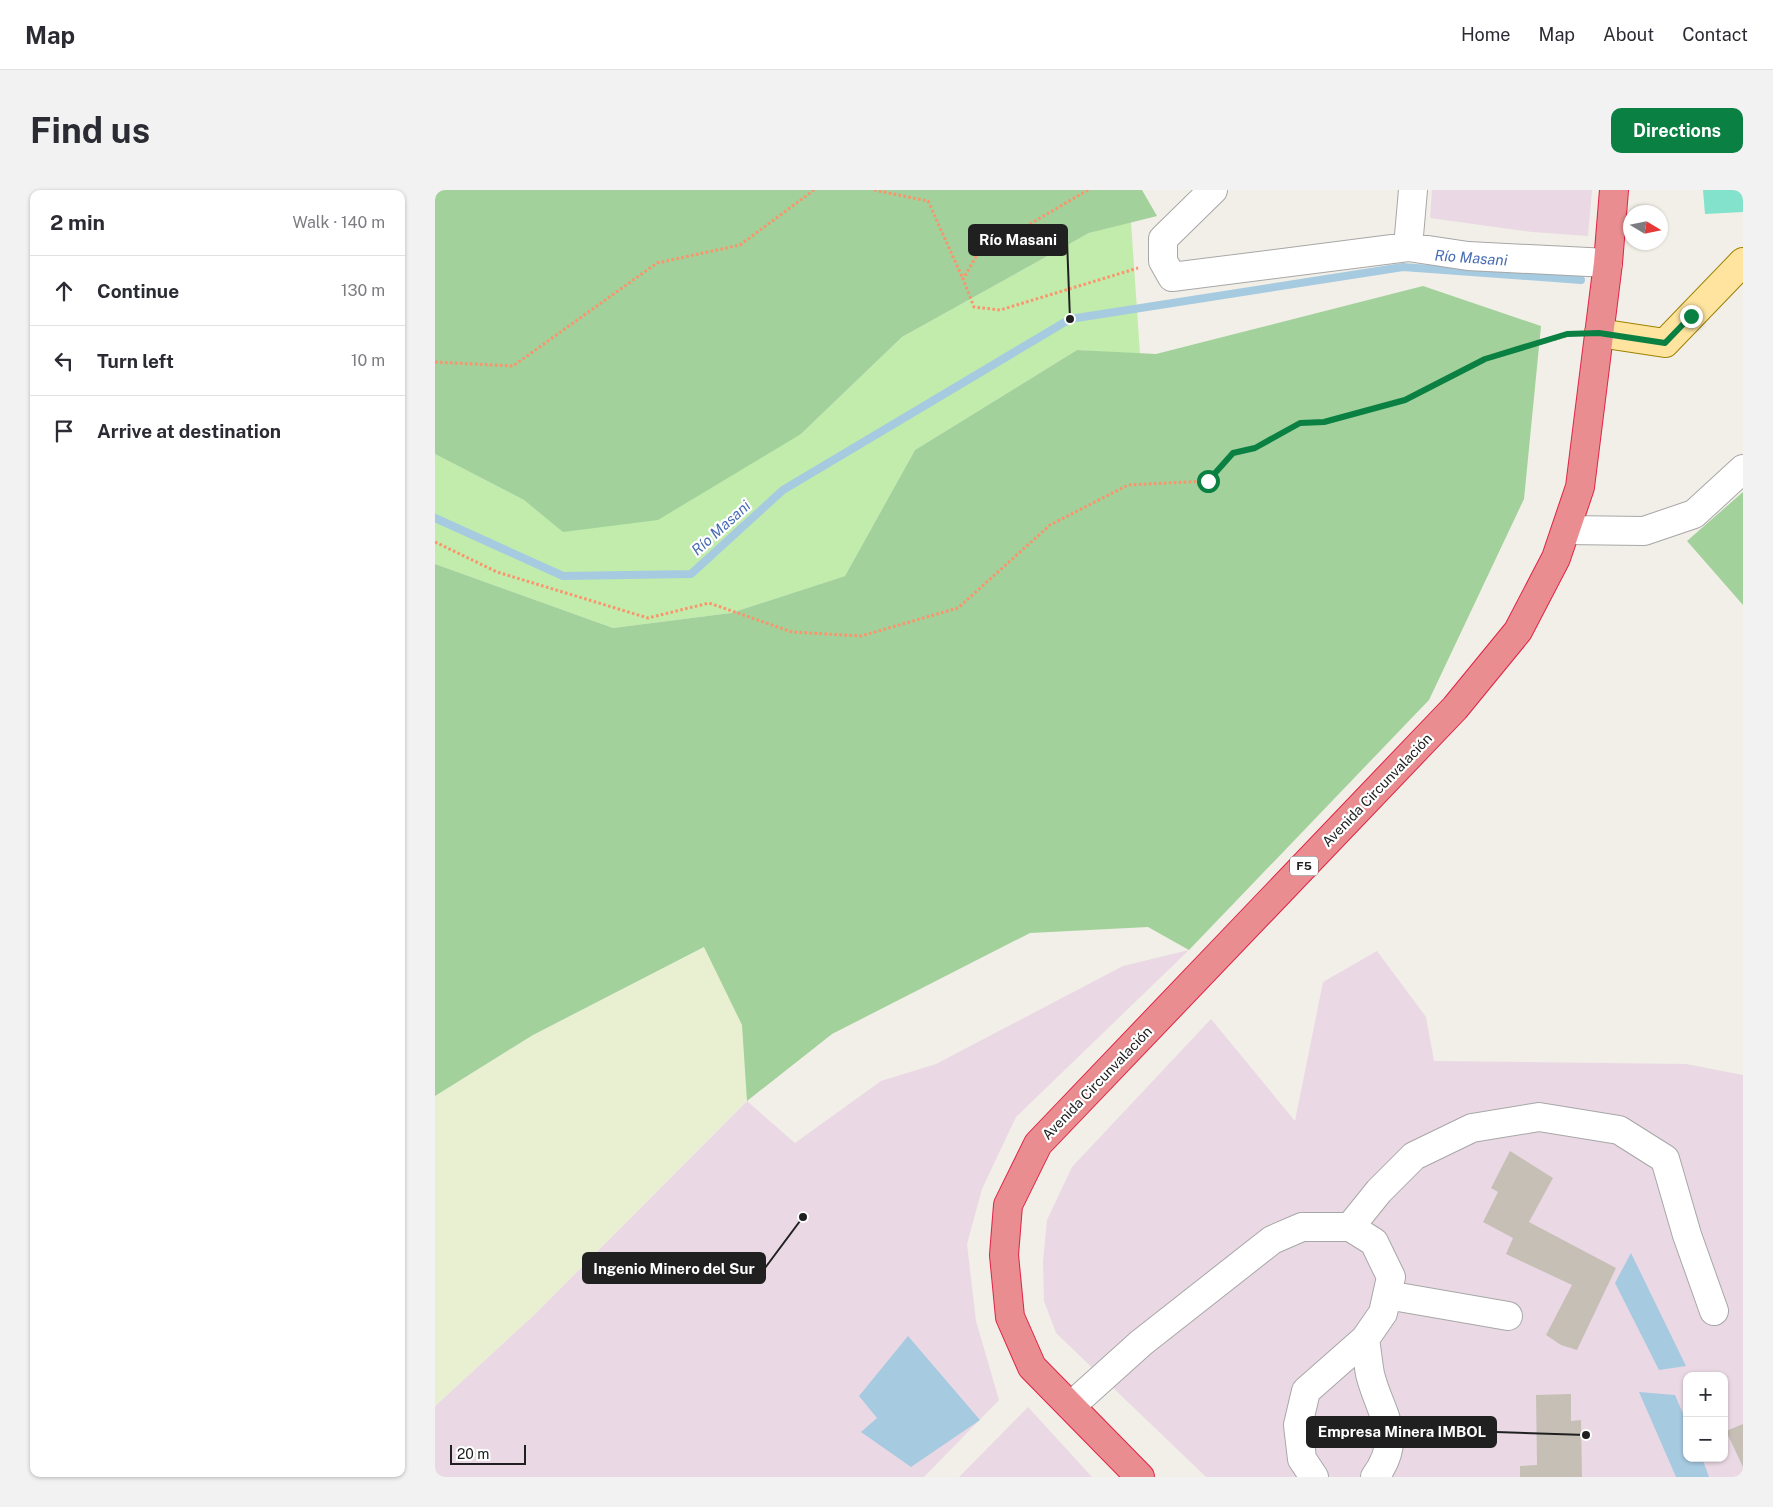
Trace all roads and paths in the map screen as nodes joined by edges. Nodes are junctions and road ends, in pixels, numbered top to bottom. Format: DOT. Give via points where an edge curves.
graph roads {
  1 [pos="814,190"];
  2 [pos="874,190"];
  3 [pos="1087,190"];
  4 [pos="1213,190"];
  5 [pos="1413,190"];
  6 [pos="1613,190"];
  7 [pos="1408,247"];
  8 [pos="1163,261"];
  9 [pos="1743,262"];
  10 [pos="1608,263"];
  11 [pos="963,280"];
  12 [pos="1599,333"];
  13 [pos="435,362"];
  14 [pos="1743,470"];
  15 [pos="1566,530"];
  16 [pos="435,542"];
  17 [pos="1350,1227"];
  18 [pos="1387,1295"];
  19 [pos="1714,1311"];
  20 [pos="1508,1316"];
  21 [pos="1365,1340"];
  22 [pos="1071,1406"];
  23 [pos="1140,1477"];
  24 [pos="1314,1477"];
  25 [pos="1375,1477"];
  1 -- 13 [label="path" via="740,245 657,263 513,366"];
  2 -- 11 [label="path" via="928,201"];
  3 -- 11 [label="path" via="977,255"];
  4 -- 8 [label="street" via="1163,239"];
  5 -- 7 [label="street"];
  6 -- 10 [label="highway, Avenida Circunvalación / F5"];
  7 -- 8 [label="street" via="1172,277"];
  7 -- 10 [label="street" via="1467,256"];
  8 -- 11 [label="path" via="1000,310 974,307"];
  9 -- 12 [label="main road" via="1665,343"];
  10 -- 12 [label="highway, Avenida Circunvalación / F5"];
  12 -- 15 [label="highway, Avenida Circunvalación / F5" via="1581,487"];
  12 -- 16 [label="path" via="1567,334 1485,359 1405,400 1324,422 1300,423 1255,448 1233,453 1208,481 1128,485 1050,524 958,608 861,636 792,632 709,603 648,618 497,572"];
  14 -- 15 [label="street" via="1694,514 1644,531"];
  15 -- 22 [label="highway, Avenida Circunvalación / F5" via="1556,558 1518,631 1455,708 1038,1144 1008,1205 1004,1255 1010,1317 1032,1367"];
  17 -- 18 [label="street" via="1374,1242 1391,1277"];
  17 -- 19 [label="street" via="1414,1156 1472,1128 1539,1117 1619,1130 1665,1159"];
  17 -- 22 [label="street" via="1302,1227 1272,1240 1141,1343"];
  18 -- 20 [label="street"];
  18 -- 21 [label="street" via="1383,1313"];
  21 -- 24 [label="street" via="1306,1391 1298,1425 1301,1459"];
  21 -- 25 [label="street" via="1371,1375 1391,1436 1382,1467"];
  22 -- 23 [label="highway, Avenida Circunvalación / F5"];
}
